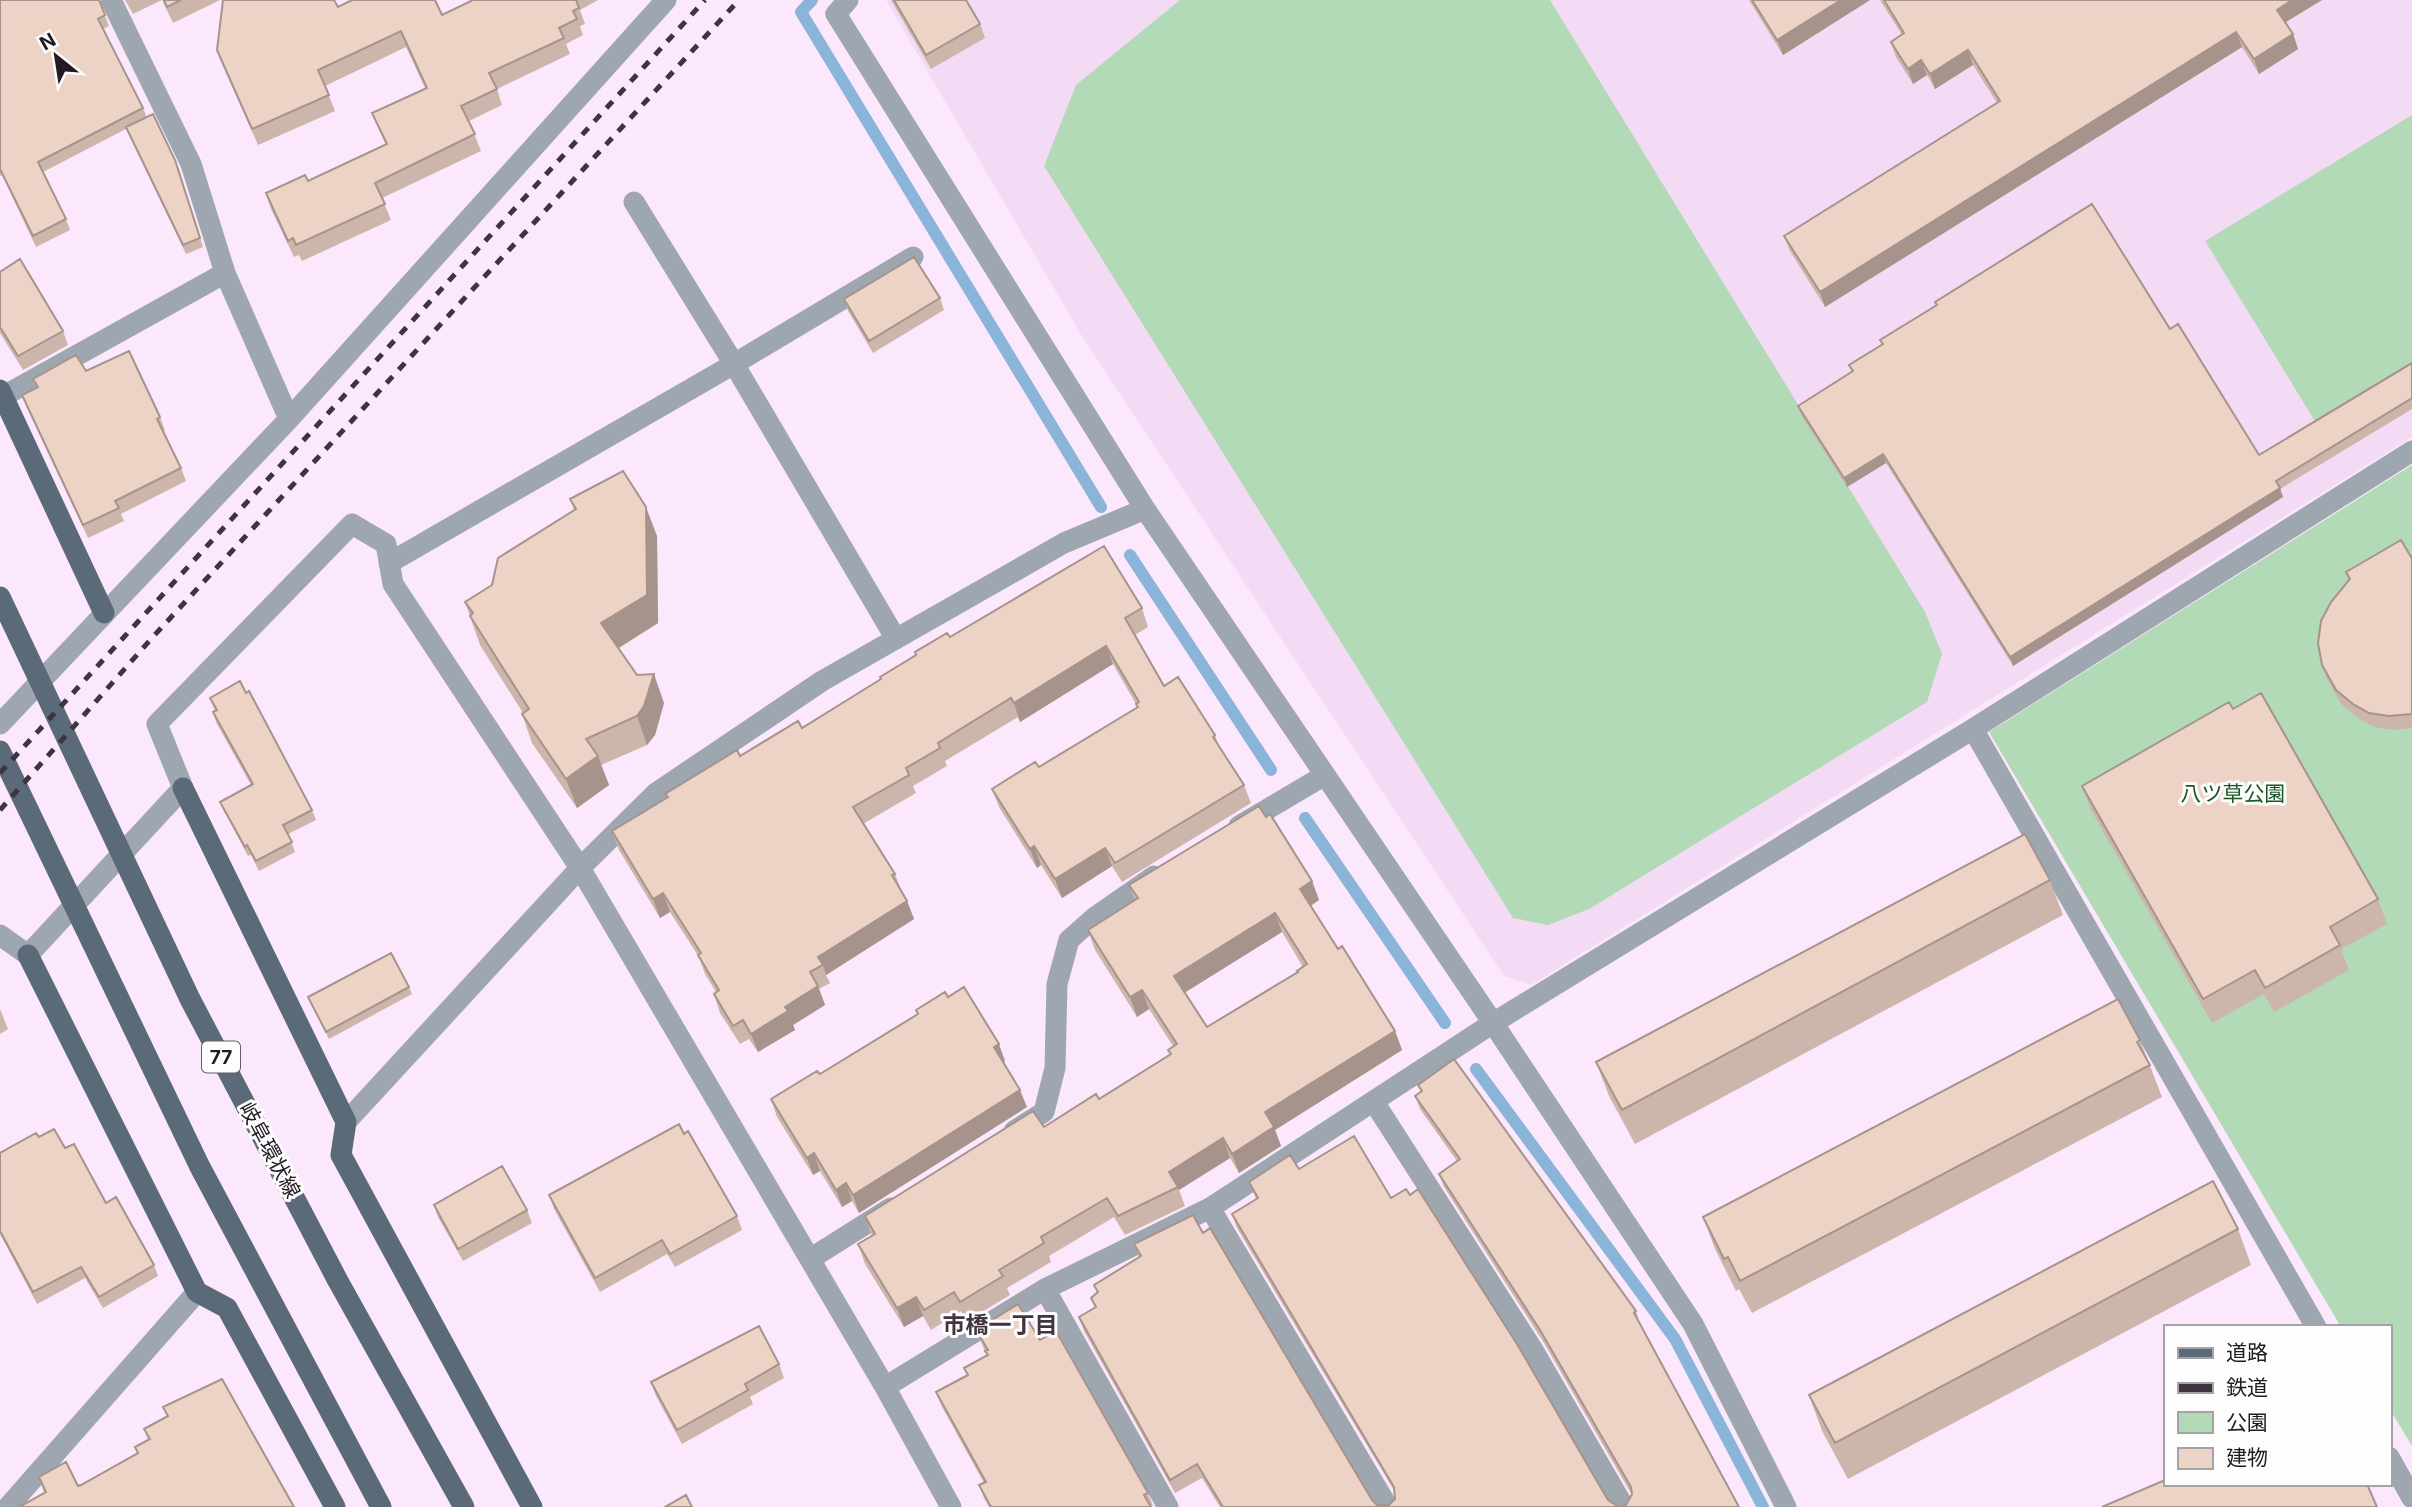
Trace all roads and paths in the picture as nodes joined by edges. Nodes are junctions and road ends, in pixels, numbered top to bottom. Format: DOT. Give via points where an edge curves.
graph roads {
  1 [pos="111,0"];
  2 [pos="666,0"];
  3 [pos="848,0"];
  4 [pos="634,202"];
  5 [pos="913,257"];
  6 [pos="225,273"];
  7 [pos="734,364"];
  8 [pos="1,395"];
  9 [pos="289,419"];
  10 [pos="2412,451"];
  11 [pos="1146,509"];
  12 [pos="389,563"];
  13 [pos="0,597"];
  14 [pos="100,618"];
  15 [pos="896,639"];
  16 [pos="0,724"];
  17 [pos="1973,729"];
  18 [pos="0,751"];
  19 [pos="1325,775"];
  20 [pos="184,788"];
  21 [pos="1217,839"];
  22 [pos="1168,867"];
  23 [pos="580,868"];
  24 [pos="0,935"];
  25 [pos="28,955"];
  26 [pos="1493,1023"];
  27 [pos="1374,1101"];
  28 [pos="346,1122"];
  29 [pos="997,1141"];
  30 [pos="904,1200"];
  31 [pos="1210,1208"];
  32 [pos="810,1259"];
  33 [pos="1045,1289"];
  34 [pos="197,1292"];
  35 [pos="2315,1325"];
  36 [pos="885,1387"];
  37 [pos="2391,1461"];
  38 [pos="2412,1498"];
  39 [pos="8,1507"];
  40 [pos="335,1507"];
  41 [pos="381,1507"];
  42 [pos="464,1507"];
  43 [pos="531,1507"];
  44 [pos="951,1507"];
  45 [pos="1168,1507"];
  46 [pos="1388,1507"];
  47 [pos="1624,1507"];
  48 [pos="1786,1507"];
  1 -- 6 [label="street" via="191,164"];
  2 -- 9 [label="street"];
  3 -- 11 [label="street" via="836,14"];
  4 -- 7 [label="street"];
  5 -- 7 [label="street"];
  6 -- 8 [label="street"];
  6 -- 9 [label="street"];
  7 -- 12 [label="street"];
  7 -- 15 [label="street"];
  8 -- 14 [label="main road"];
  9 -- 14 [label="street"];
  10 -- 17 [label="street"];
  11 -- 15 [label="street" via="1064,543"];
  11 -- 19 [label="street"];
  12 -- 20 [label="street" via="386,544 352,524 157,724"];
  12 -- 23 [label="street" via="393,584"];
  13 -- 42 [label="main road, 岐阜環状線 / 77" via="190,999 338,1281"];
  14 -- 16 [label="street"];
  15 -- 23 [label="street" via="822,681 656,793"];
  17 -- 26 [label="street"];
  17 -- 35 [label="street"];
  18 -- 41 [label="main road" via="200,1167"];
  19 -- 21 [label="street"];
  19 -- 26 [label="street"];
  20 -- 25 [label="street"];
  20 -- 28 [label="main road"];
  22 -- 29 [label="street" via="1095,916 1069,940 1057,984 1055,1068 1044,1112"];
  23 -- 28 [label="street"];
  23 -- 32 [label="street"];
  24 -- 25 [label="street"];
  25 -- 34 [label="main road"];
  26 -- 27 [label="street"];
  26 -- 48 [label="street" via="1693,1324"];
  27 -- 31 [label="street"];
  27 -- 47 [label="street" via="1533,1350"];
  28 -- 43 [label="main road" via="341,1155"];
  30 -- 32 [label="street"];
  31 -- 33 [label="street"];
  31 -- 46 [label="street"];
  32 -- 36 [label="street"];
  33 -- 36 [label="street"];
  33 -- 45 [label="street"];
  34 -- 39 [label="street"];
  34 -- 40 [label="main road" via="227,1308"];
  36 -- 44 [label="street"];
  37 -- 38 [label="street"];
}
